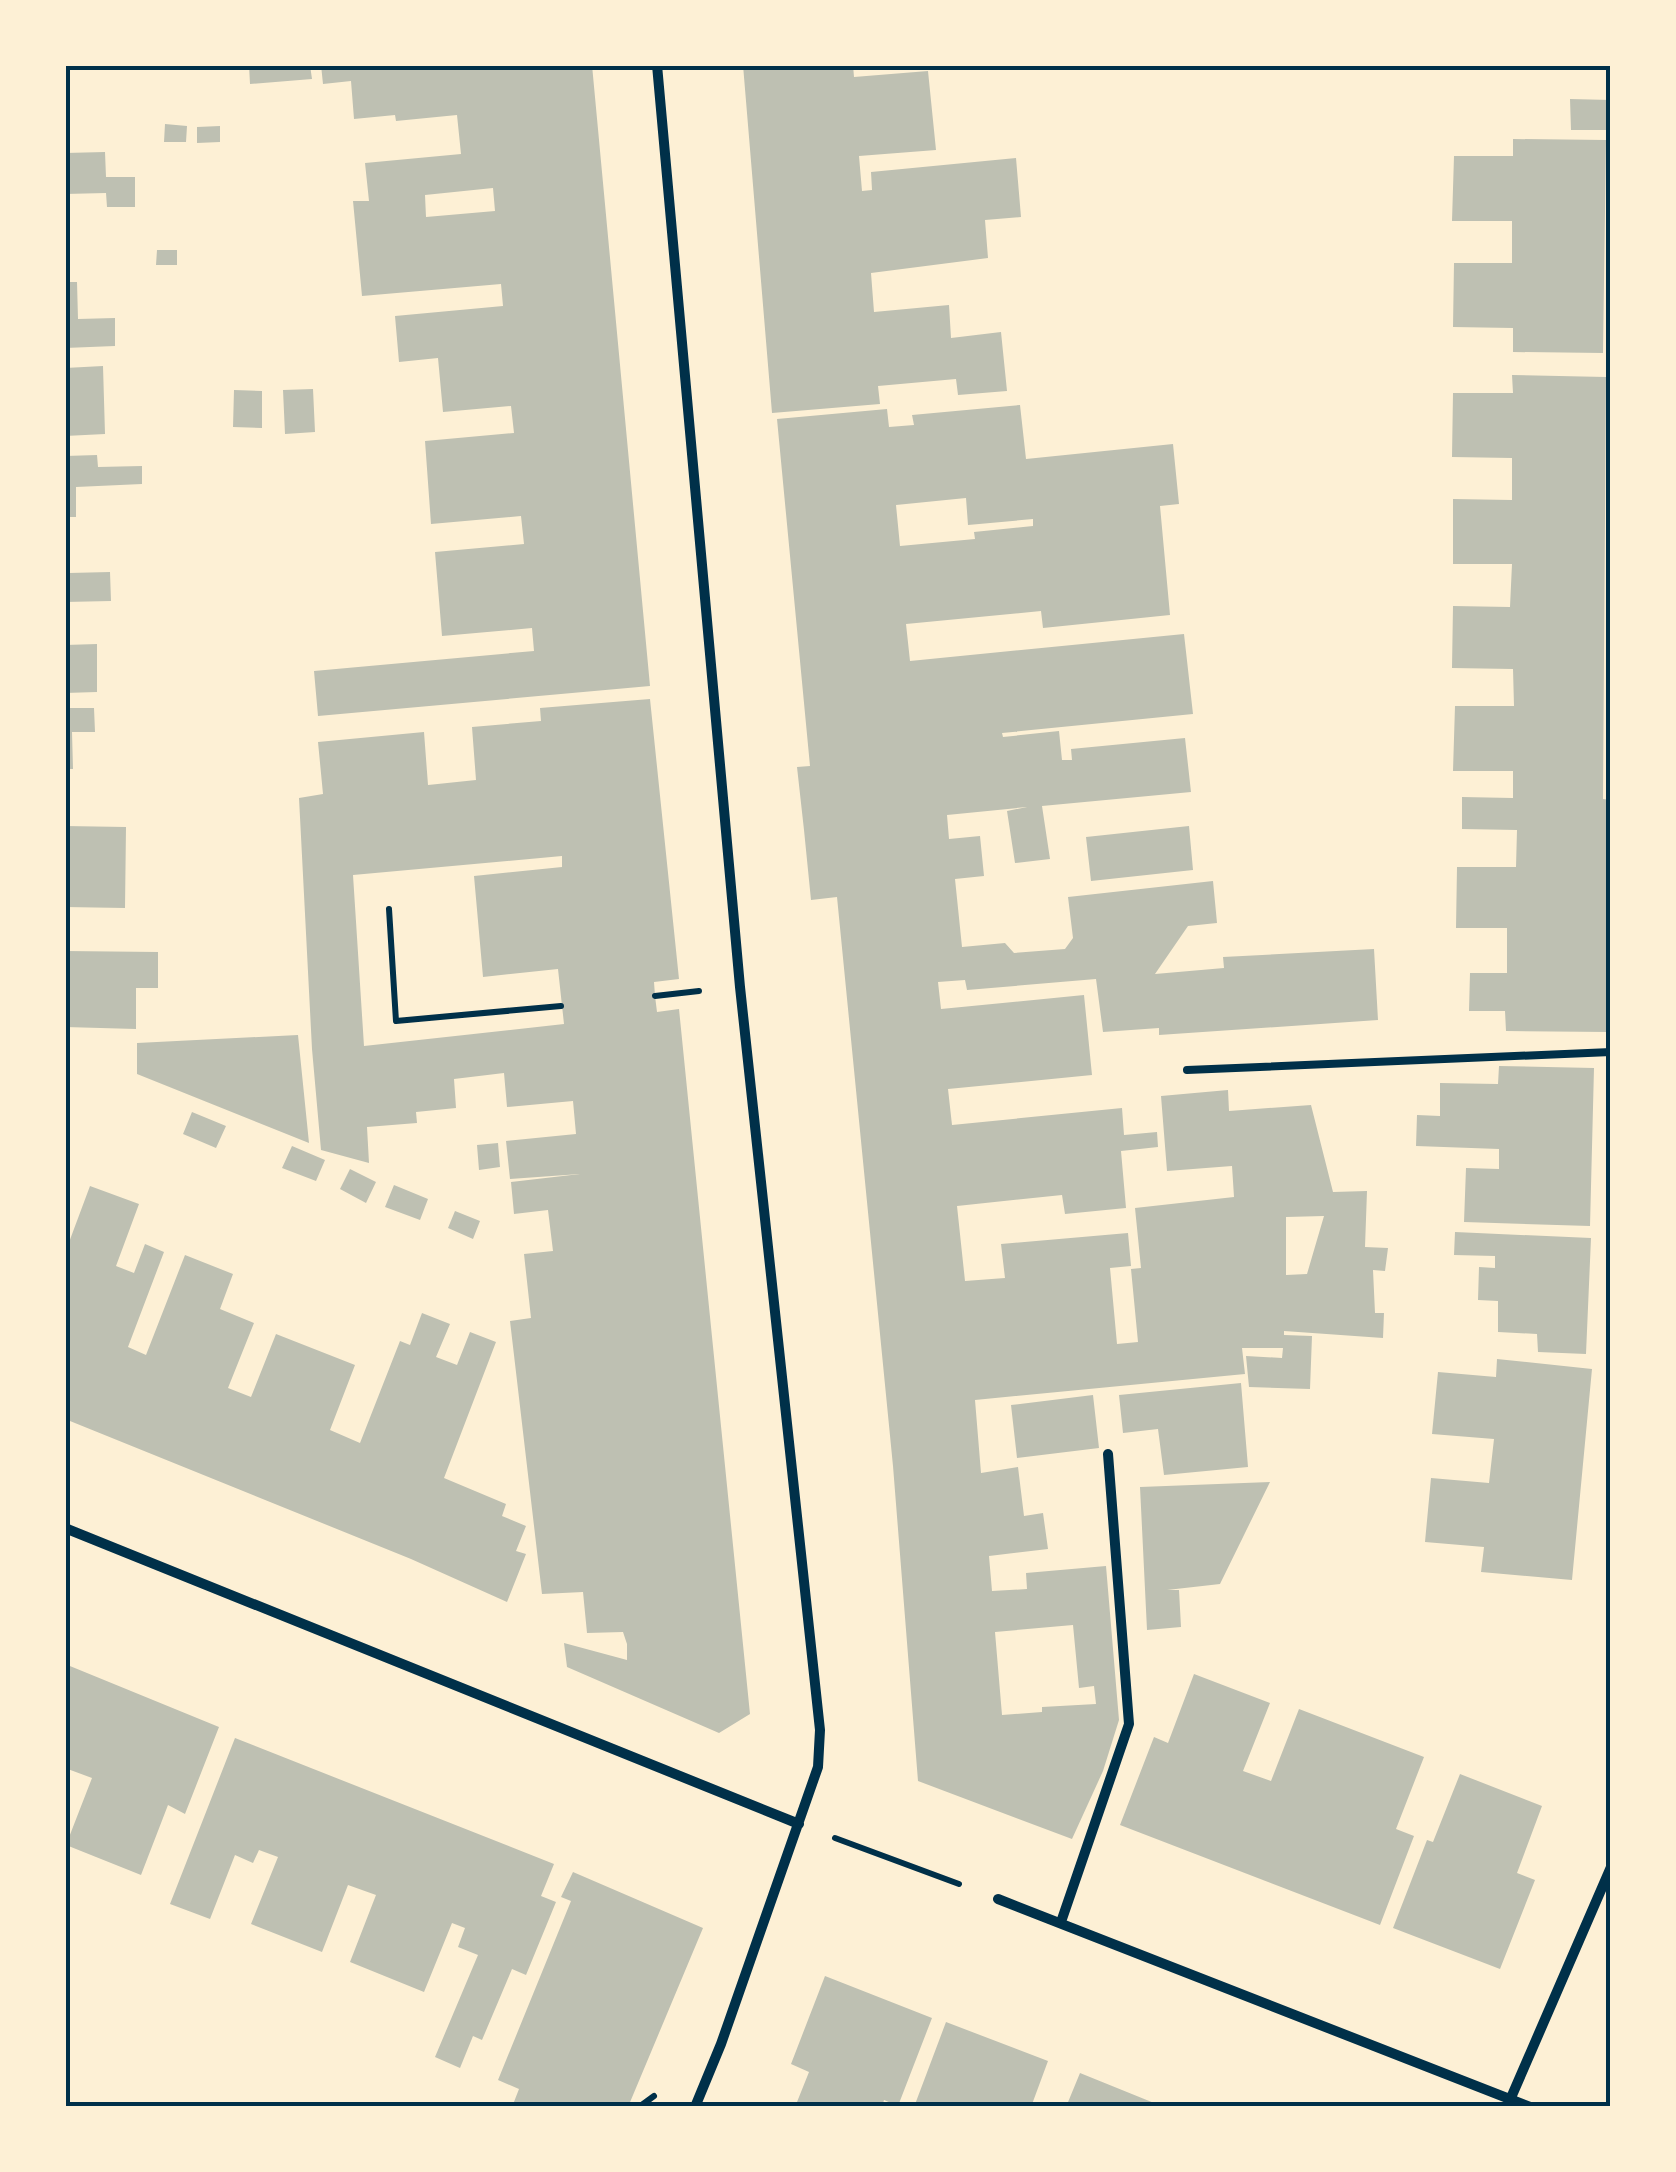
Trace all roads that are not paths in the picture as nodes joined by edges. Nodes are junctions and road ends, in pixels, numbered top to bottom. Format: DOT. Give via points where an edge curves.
graph roads {
  1 [pos="657,65"];
  2 [pos="1611,1052"];
  3 [pos="1187,1070"];
  4 [pos="1108,1454"];
  5 [pos="65,1528"];
  6 [pos="799,1824"];
  7 [pos="1611,1867"];
  8 [pos="998,1899"];
  9 [pos="1061,1922"];
  10 [pos="1510,2100"];
  11 [pos="695,2107"];
  12 [pos="1530,2107"];
  1 -- 6 [label="street" via="740,987 820,1730 818,1767"];
  2 -- 3 [label="lane"];
  4 -- 9 [label="street" via="1130,1724"];
  5 -- 6 [label="street"];
  6 -- 11 [label="street"];
  7 -- 10 [label="street"];
  8 -- 9 [label="street"];
  9 -- 10 [label="street"];
  10 -- 12 [label="street"];
}
